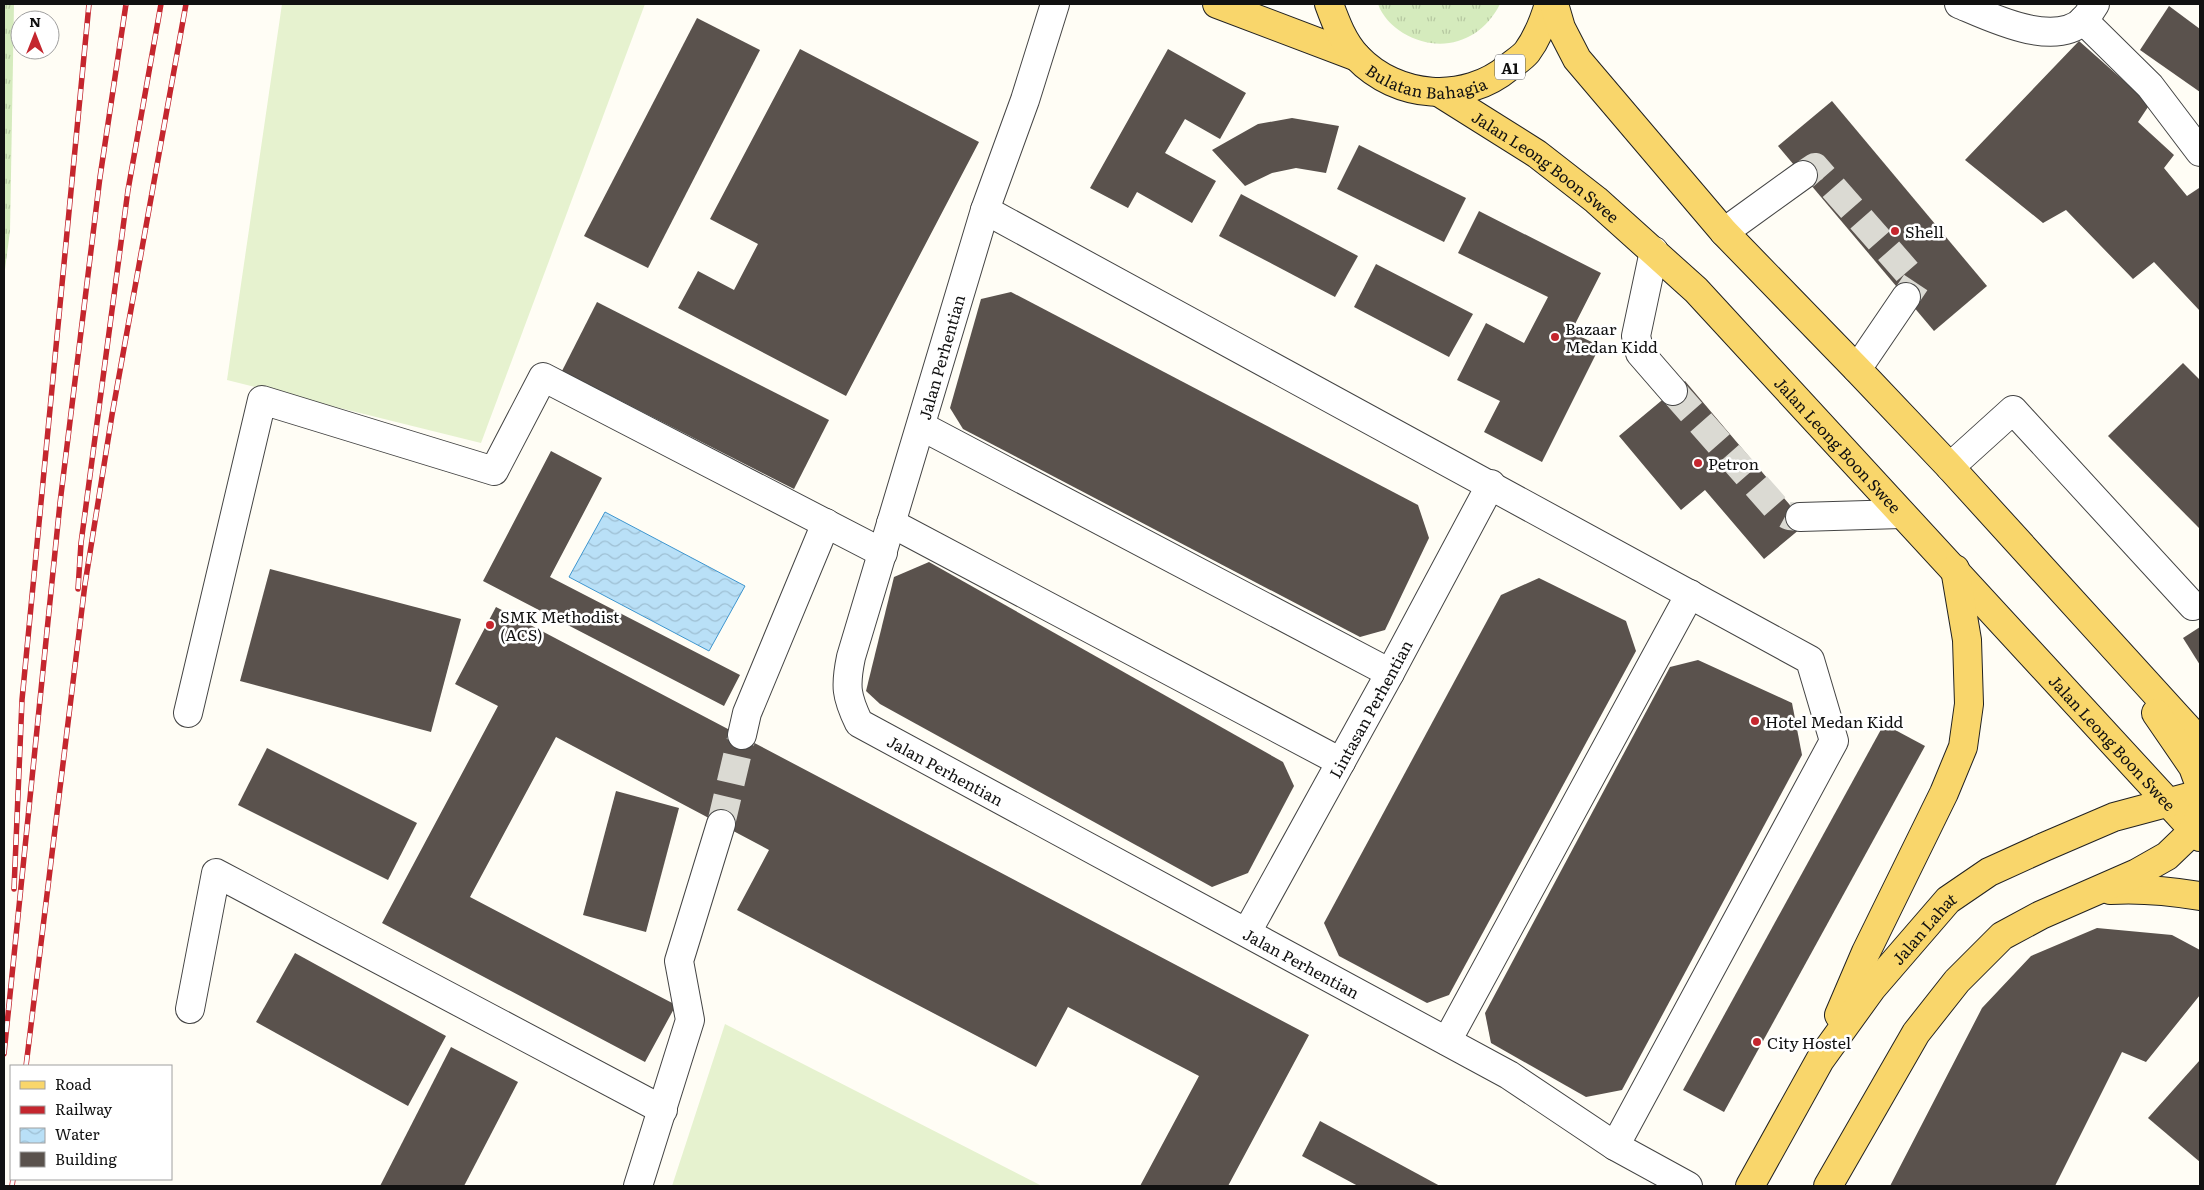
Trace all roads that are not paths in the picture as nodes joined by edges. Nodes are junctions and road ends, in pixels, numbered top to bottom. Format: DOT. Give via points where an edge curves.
graph roads {
  1 [pos="1056,4"];
  2 [pos="1217,4"];
  3 [pos="1329,4"];
  4 [pos="1549,4"];
  5 [pos="1554,4"];
  6 [pos="1958,4"];
  7 [pos="2089,12"];
  8 [pos="1357,57"];
  9 [pos="1440,93"];
  10 [pos="2200,152"];
  11 [pos="1803,175"];
  12 [pos="985,210"];
  13 [pos="1724,232"];
  14 [pos="1654,251"];
  15 [pos="1906,297"];
  16 [pos="1857,369"];
  17 [pos="1674,391"];
  18 [pos="921,426"];
  19 [pos="1950,468"];
  20 [pos="1491,484"];
  21 [pos="1901,514"];
  22 [pos="1800,517"];
  23 [pos="826,523"];
  24 [pos="890,523"];
  25 [pos="883,552"];
  26 [pos="1956,569"];
  27 [pos="1690,594"];
  28 [pos="2193,606"];
  29 [pos="2113,647"];
  30 [pos="1390,673"];
  31 [pos="188,714"];
  32 [pos="742,735"];
  33 [pos="2200,742"];
  34 [pos="1341,762"];
  35 [pos="2200,786"];
  36 [pos="2200,794"];
  37 [pos="2169,802"];
  38 [pos="721,824"];
  39 [pos="2198,827"];
  40 [pos="2091,891"];
  41 [pos="2200,896"];
  42 [pos="1247,932"];
  43 [pos="190,1009"];
  44 [pos="1447,1041"];
  45 [pos="1820,1060"];
  46 [pos="662,1110"];
  47 [pos="1616,1146"];
  48 [pos="638,1186"];
  49 [pos="1688,1186"];
  50 [pos="1750,1186"];
  51 [pos="1828,1186"];
  1 -- 12 [label="street, Jalan Perhentian"];
  2 -- 8 [label="main road, A1"];
  3 -- 8 [label="main road, Bulatan Bahagia / A1" via="1338,31"];
  4 -- 9 [label="main road, Bulatan Bahagia / A1" via="1542,26 1526,53 1501,74 1472,88"];
  5 -- 13 [label="main road" via="1561,28 1577,58"];
  6 -- 7 [label="street" via="1996,20 2045,33 2065,31"];
  7 -- 10 [label="street"];
  8 -- 9 [label="main road, Bulatan Bahagia / A1" via="1381,77 1410,89"];
  9 -- 14 [label="main road, Jalan Leong Boon Swee" via="1537,154"];
  11 -- 13 [label="street"];
  12 -- 18 [label="street, Jalan Perhentian"];
  12 -- 20 [label="street"];
  13 -- 16 [label="main road"];
  14 -- 17 [label="street" via="1636,336 1640,353"];
  14 -- 21 [label="main road, Jalan Leong Boon Swee" via="1696,290"];
  15 -- 16 [label="street"];
  16 -- 19 [label="main road"];
  18 -- 24 [label="street, Jalan Perhentian"];
  18 -- 30 [label="street"];
  19 -- 28 [label="street" via="2013,410"];
  19 -- 29 [label="main road"];
  20 -- 27 [label="street"];
  20 -- 30 [label="street, Lintasan Perhentian"];
  21 -- 22 [label="street"];
  21 -- 26 [label="main road, Jalan Leong Boon Swee"];
  23 -- 25 [label="street"];
  23 -- 31 [label="street" via="543,377 494,471 262,400"];
  23 -- 32 [label="street" via="747,714"];
  24 -- 25 [label="street, Jalan Perhentian"];
  24 -- 34 [label="street"];
  25 -- 42 [label="street, Jalan Perhentian" via="846,679 849,701 859,723"];
  26 -- 37 [label="main road, Jalan Leong Boon Swee"];
  26 -- 45 [label="main road" via="1966,640 1968,704 1963,747 1944,793 1866,952"];
  27 -- 44 [label="street"];
  27 -- 47 [label="street" via="1810,660 1834,741"];
  29 -- 33 [label="main road"];
  29 -- 35 [label="main road" via="2193,767"];
  30 -- 34 [label="street, Lintasan Perhentian"];
  34 -- 42 [label="street, Lintasan Perhentian"];
  36 -- 37 [label="main road, Jalan Lahat"];
  37 -- 39 [label="main road, Jalan Leong Boon Swee"];
  37 -- 45 [label="main road, Jalan Lahat" via="2114,817 2044,846 1989,872 1948,900 1872,988"];
  38 -- 46 [label="street" via="680,962 690,1020"];
  39 -- 40 [label="main road" via="2166,856 2136,873"];
  40 -- 41 [label="main road" via="2173,891"];
  40 -- 51 [label="main road" via="2002,936 1958,981 1916,1033"];
  42 -- 44 [label="street, Jalan Perhentian"];
  43 -- 46 [label="street" via="216,873"];
  44 -- 47 [label="street, Jalan Perhentian" via="1509,1075"];
  45 -- 50 [label="main road, Jalan Lahat"];
  46 -- 48 [label="street"];
  47 -- 49 [label="street, Jalan Perhentian"];
}
